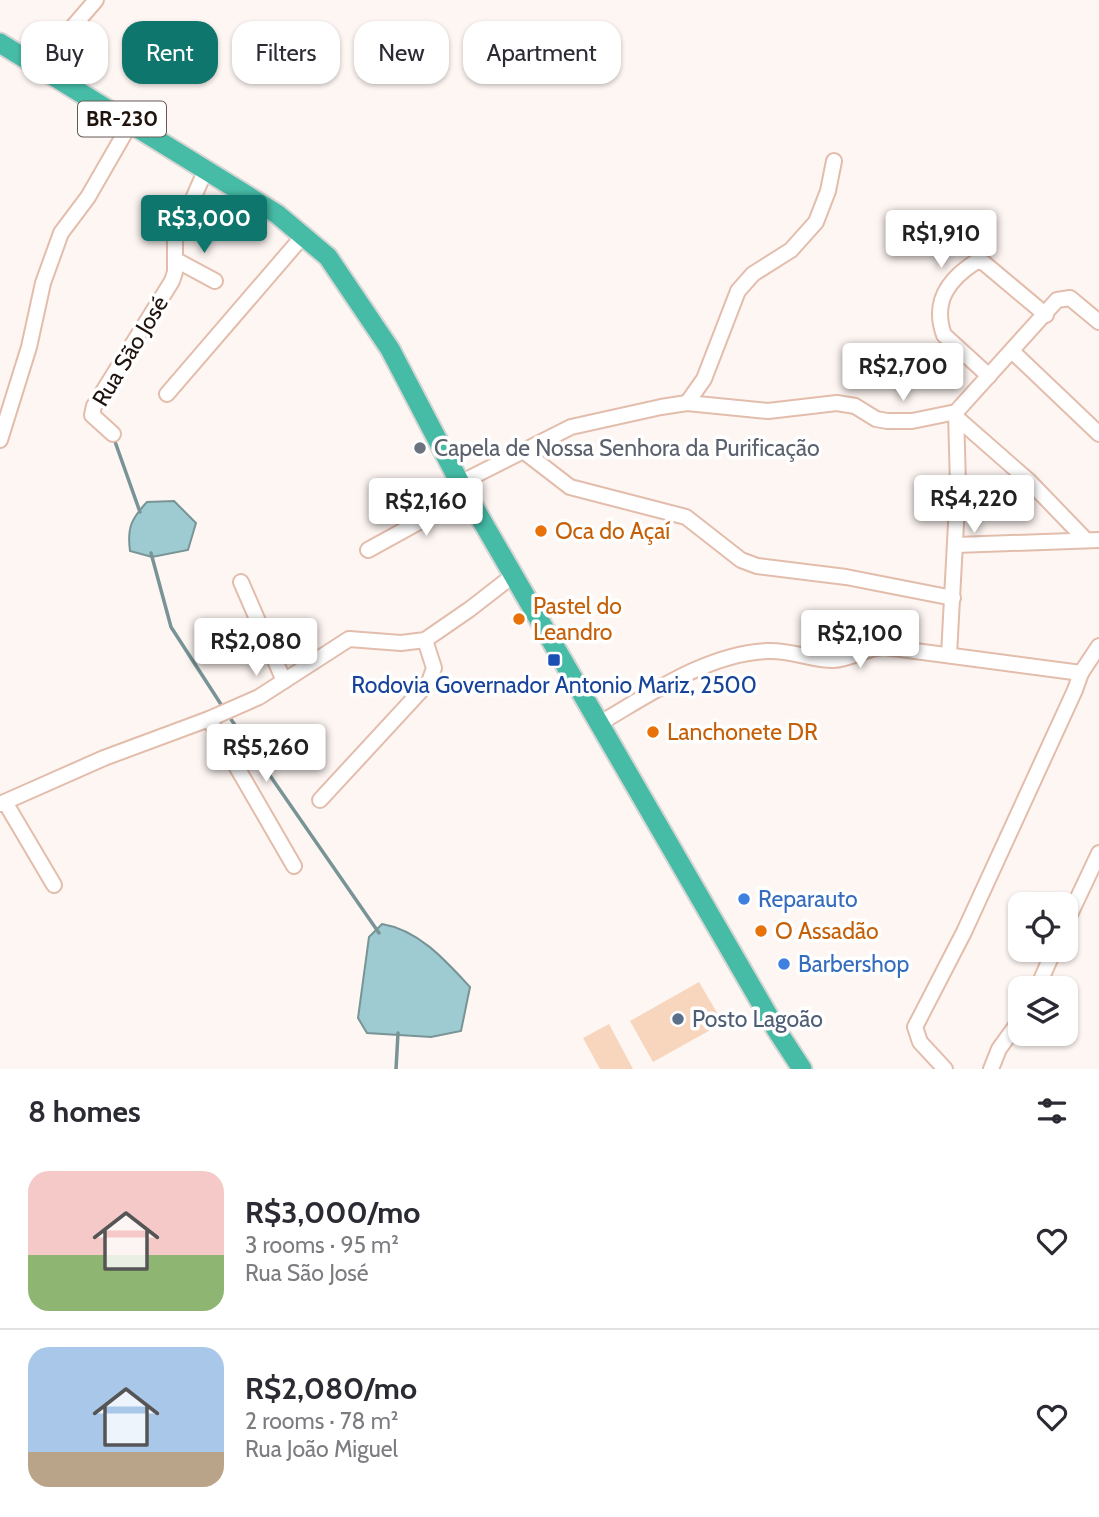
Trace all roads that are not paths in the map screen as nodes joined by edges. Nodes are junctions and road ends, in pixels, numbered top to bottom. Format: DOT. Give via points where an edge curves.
graph roads {
  1 [pos="96,0"];
  2 [pos="78,21"];
  3 [pos="0,43"];
  4 [pos="21,55"];
  5 [pos="67,84"];
  6 [pos="130,124"];
  7 [pos="834,160"];
  8 [pos="206,169"];
  9 [pos="303,236"];
  10 [pos="176,260"];
  11 [pos="215,281"];
  12 [pos="1046,315"];
  13 [pos="1099,322"];
  14 [pos="1013,352"];
  15 [pos="989,376"];
  16 [pos="167,394"];
  17 [pos="687,403"];
  18 [pos="956,415"];
  19 [pos="113,434"];
  20 [pos="1099,434"];
  21 [pos="0,440"];
  22 [pos="522,450"];
  23 [pos="464,489"];
  24 [pos="1092,540"];
  25 [pos="956,545"];
  26 [pos="368,550"];
  27 [pos="515,574"];
  28 [pos="242,582"];
  29 [pos="953,598"];
  30 [pos="425,640"];
  31 [pos="1099,646"];
  32 [pos="949,655"];
  33 [pos="1081,673"];
  34 [pos="284,681"];
  35 [pos="209,719"];
  36 [pos="600,723"];
  37 [pos="320,800"];
  38 [pos="3,803"];
  39 [pos="1099,853"];
  40 [pos="294,866"];
  41 [pos="54,885"];
  42 [pos="1078,898"];
  43 [pos="776,1030"];
  44 [pos="1008,1037"];
  45 [pos="791,1069"];
  46 [pos="802,1069"];
  47 [pos="945,1069"];
  48 [pos="991,1069"];
  1 -- 2 [label="street"];
  3 -- 4 [label="highway, BR-230"];
  5 -- 6 [label="highway, BR-230"];
  6 -- 8 [label="highway, BR-230"];
  6 -- 21 [label="street" via="88,197 61,233"];
  7 -- 17 [label="street" via="816,222 791,250 753,274 738,290 704,379"];
  8 -- 9 [label="highway, BR-230"];
  8 -- 10 [label="street, Rua São José" via="175,240"];
  9 -- 16 [label="street"];
  9 -- 23 [label="highway, BR-230" via="328,257 367,312"];
  10 -- 11 [label="street"];
  10 -- 19 [label="street, Rua São José" via="166,293 94,406 92,415"];
  12 -- 13 [label="street" via="1057,300 1070,298"];
  12 -- 14 [label="street"];
  12 -- 15 [label="street" via="984,263 970,265 944,293 938,310 944,335"];
  14 -- 15 [label="street"];
  14 -- 20 [label="street"];
  15 -- 18 [label="street"];
  17 -- 18 [label="street" via="768,411 844,403 887,421"];
  17 -- 22 [label="street" via="571,427"];
  18 -- 24 [label="street"];
  18 -- 25 [label="street"];
  22 -- 23 [label="street"];
  22 -- 29 [label="street" via="570,487 687,517 733,555 757,566"];
  23 -- 26 [label="street"];
  23 -- 27 [label="highway, BR-230"];
  24 -- 25 [label="street"];
  25 -- 29 [label="street"];
  27 -- 30 [label="street"];
  27 -- 36 [label="highway, BR-230"];
  28 -- 34 [label="street"];
  29 -- 32 [label="street"];
  30 -- 34 [label="street" via="349,639"];
  30 -- 37 [label="street" via="434,668 429,682"];
  31 -- 33 [label="street"];
  32 -- 33 [label="street"];
  32 -- 36 [label="street" via="884,647 837,660 796,652 753,652 691,673"];
  33 -- 47 [label="street" via="964,932 915,1027 920,1042"];
  34 -- 35 [label="street"];
  35 -- 38 [label="street" via="104,758"];
  35 -- 40 [label="street"];
  36 -- 43 [label="highway, BR-230"];
  38 -- 41 [label="street"];
  39 -- 42 [label="street"];
  43 -- 45 [label="highway, BR-230"];
  43 -- 46 [label="highway, BR-230"];
  44 -- 48 [label="street"];
}
